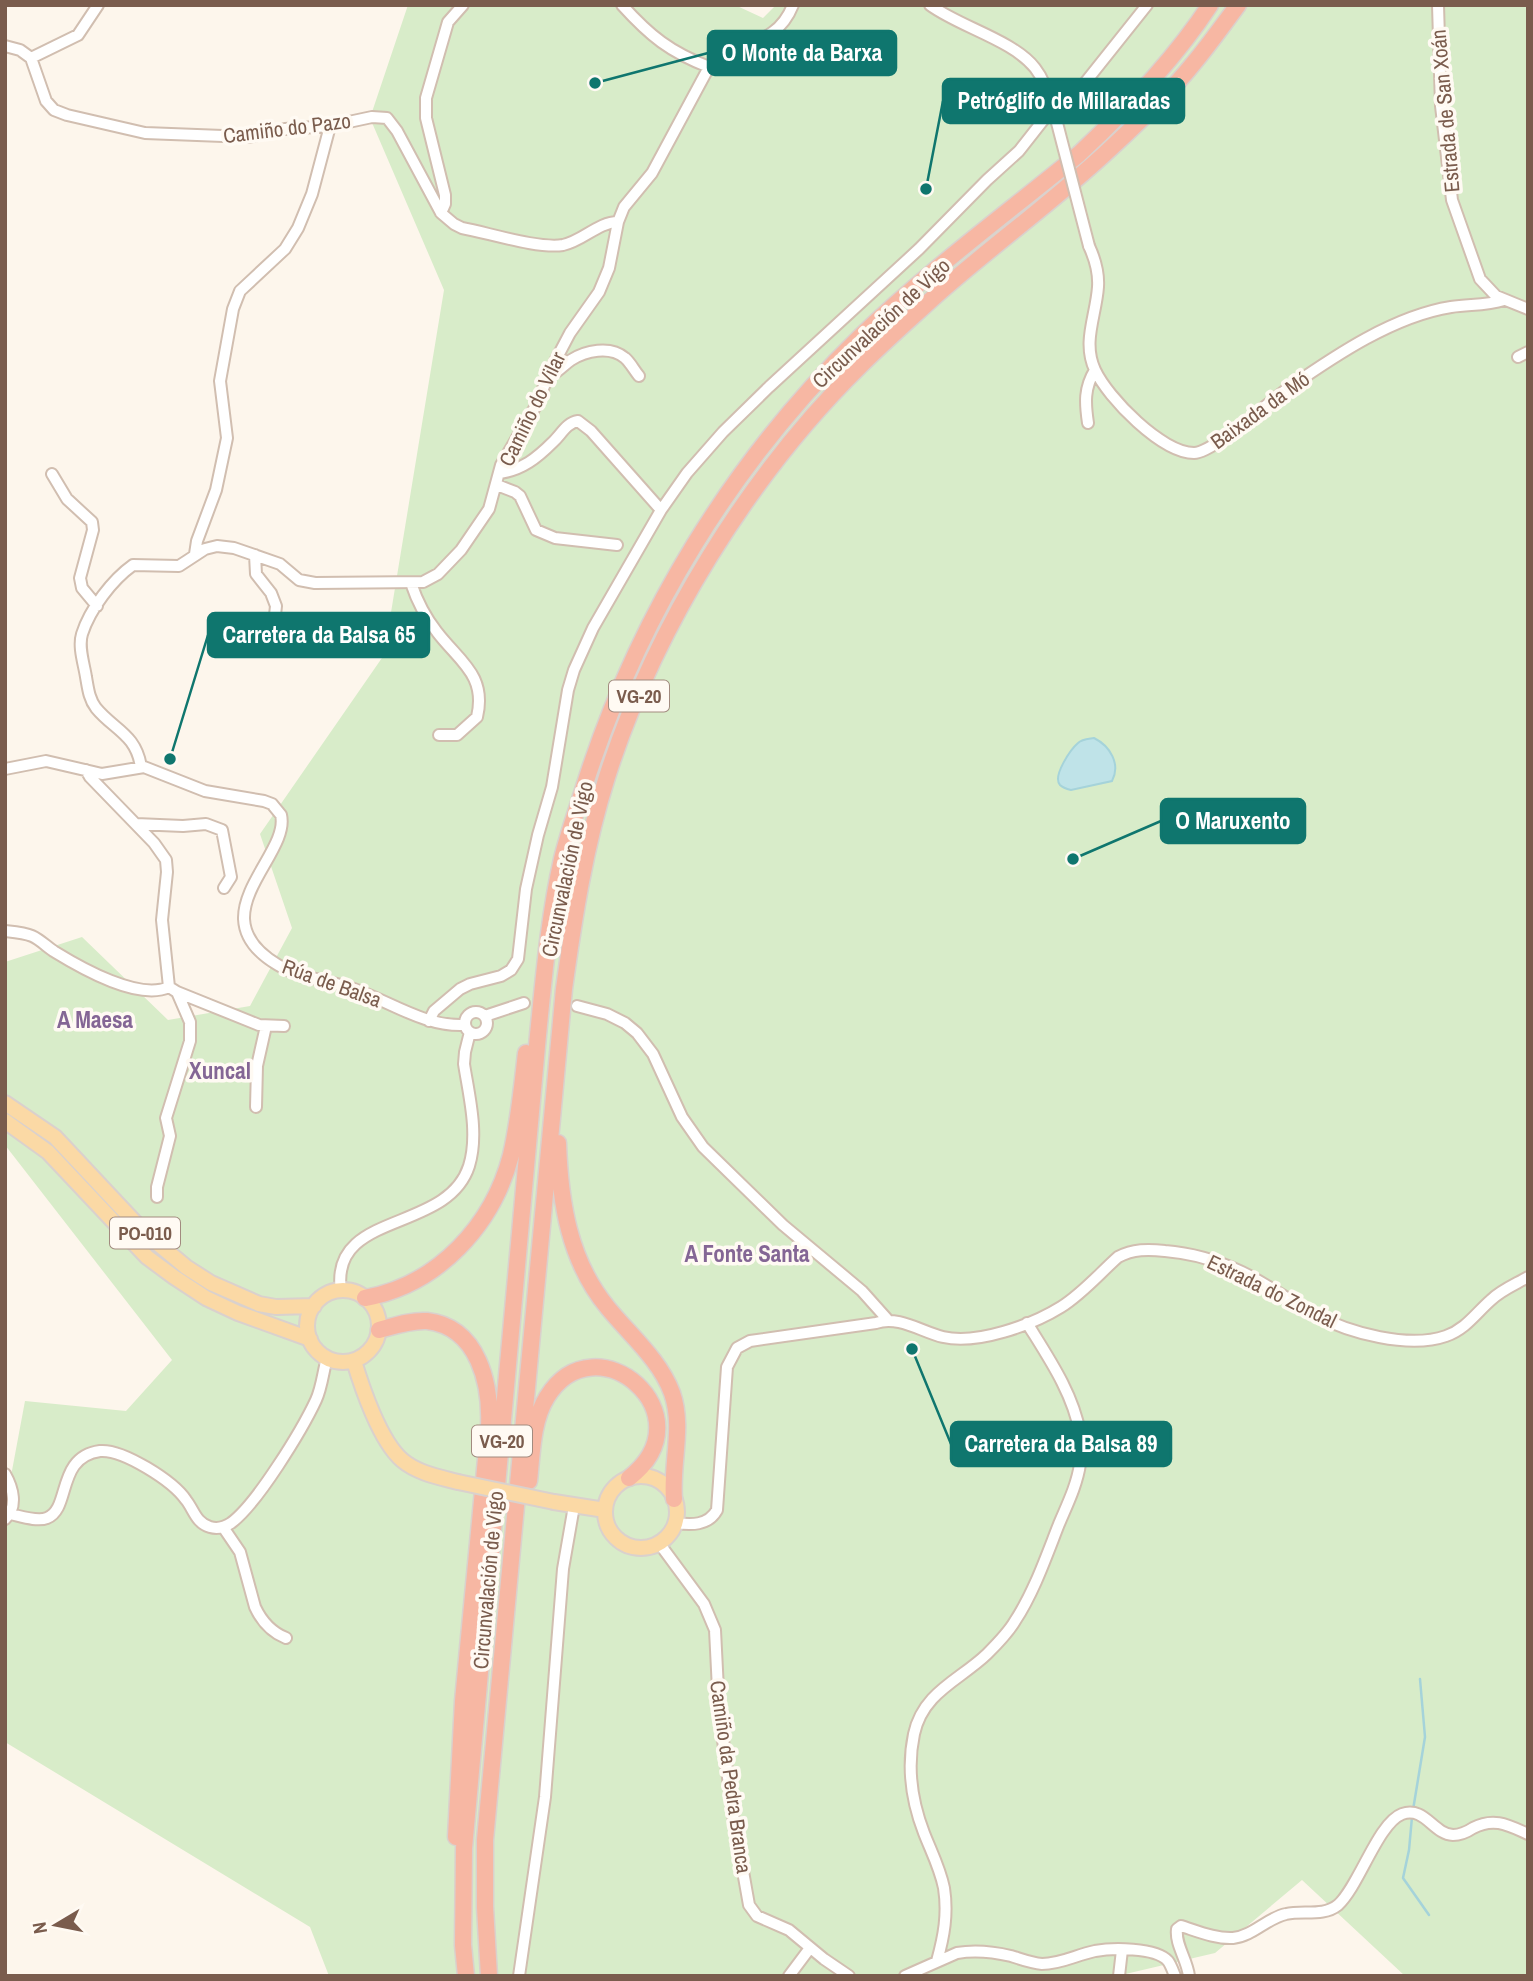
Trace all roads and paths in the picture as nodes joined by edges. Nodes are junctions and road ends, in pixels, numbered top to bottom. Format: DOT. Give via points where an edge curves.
graph roads {
  1 [pos="99,5"];
  2 [pos="463,5"];
  3 [pos="622,5"];
  4 [pos="793,5"];
  5 [pos="930,5"];
  6 [pos="1147,5"];
  7 [pos="1210,5"];
  8 [pos="1238,5"];
  9 [pos="1437,5"];
  10 [pos="5,47"];
  11 [pos="31,58"];
  12 [pos="709,66"];
  13 [pos="1054,114"];
  14 [pos="330,126"];
  15 [pos="441,213"];
  16 [pos="618,222"];
  17 [pos="1504,300"];
  18 [pos="1528,309"];
  19 [pos="1095,370"];
  20 [pos="550,371"];
  21 [pos="639,376"];
  22 [pos="1088,423"];
  23 [pos="500,473"];
  24 [pos="52,474"];
  25 [pos="497,485"];
  26 [pos="661,510"];
  27 [pos="617,545"];
  28 [pos="195,554"];
  29 [pos="255,555"];
  30 [pos="411,583"];
  31 [pos="97,606"];
  32 [pos="255,639"];
  33 [pos="439,735"];
  34 [pos="141,767"];
  35 [pos="5,769"];
  36 [pos="86,770"];
  37 [pos="136,824"];
  38 [pos="224,888"];
  39 [pos="5,931"];
  40 [pos="548,938"];
  41 [pos="173,990"];
  42 [pos="524,1003"];
  43 [pos="577,1006"];
  44 [pos="485,1016"];
  45 [pos="429,1021"];
  46 [pos="284,1026"];
  47 [pos="265,1027"];
  48 [pos="468,1029"];
  49 [pos="5,1103"];
  50 [pos="256,1107"];
  51 [pos="552,1116"];
  52 [pos="5,1121"];
  53 [pos="157,1197"];
  54 [pos="1528,1277"];
  55 [pos="341,1291"];
  56 [pos="365,1298"];
  57 [pos="314,1306"];
  58 [pos="887,1319"];
  59 [pos="1027,1323"];
  60 [pos="379,1330"];
  61 [pos="310,1339"];
  62 [pos="327,1359"];
  63 [pos="354,1361"];
  64 [pos="5,1474"];
  65 [pos="629,1478"];
  66 [pos="674,1499"];
  67 [pos="574,1506"];
  68 [pos="605,1510"];
  69 [pos="8,1517"];
  70 [pos="675,1523"];
  71 [pos="223,1527"];
  72 [pos="659,1543"];
  73 [pos="507,1606"];
  74 [pos="286,1638"];
  75 [pos="1528,1834"];
  76 [pos="463,1945"];
  77 [pos="810,1948"];
  78 [pos="1122,1950"];
  79 [pos="937,1961"];
  80 [pos="1038,1964"];
  81 [pos="466,1976"];
  82 [pos="489,1976"];
  83 [pos="519,1976"];
  84 [pos="789,1976"];
  85 [pos="849,1976"];
  86 [pos="905,1976"];
  87 [pos="1034,1976"];
  88 [pos="1119,1976"];
  89 [pos="1175,1976"];
  90 [pos="1189,1976"];
  1 -- 11 [label="street" via="78,35"];
  2 -- 15 [label="street" via="448,22 426,98 426,118 445,195"];
  3 -- 12 [label="street" via="679,55"];
  4 -- 12 [label="street" via="773,33"];
  5 -- 13 [label="street, Baixada da Mó" via="1017,52 1034,67"];
  6 -- 13 [label="street"];
  7 -- 40 [label="highway, Circunvalación de Vigo / VG-20" via="1160,71 1105,130 853,345 782,422 730,488 666,591 620,688 562,859"];
  8 -- 51 [label="highway, Circunvalación de Vigo / VG-20" via="1191,67 1111,149 858,367 796,437 733,519 701,570 655,657 598,808 572,934"];
  9 -- 17 [label="street, Estrada de San Xoán" via="1441,106 1452,200 1480,279"];
  10 -- 11 [label="street"];
  11 -- 14 [label="street, Camiño do Pazo" via="46,102 67,115 174,136 249,137"];
  12 -- 16 [label="street, Camiño do Vilar" via="652,173 624,206"];
  13 -- 19 [label="street, Baixada da Mó, bridge" via="1097,269 1088,339"];
  13 -- 26 [label="street" via="919,249 723,432"];
  14 -- 15 [label="street, Camiño do Pazo" via="387,118"];
  14 -- 28 [label="street" via="298,228 285,249 240,292 233,309 220,381 227,438"];
  15 -- 16 [label="street" via="462,228 546,246 573,242"];
  16 -- 20 [label="street, Camiño do Vilar" via="599,292"];
  17 -- 18 [label="street, Estrada de San Xoán"];
  17 -- 19 [label="street, Baixada da Mó" via="1451,307 1363,340 1287,388 1199,453 1182,451 1140,424 1112,398"];
  19 -- 22 [label="street" via="1087,384"];
  20 -- 21 [label="street" via="556,373 571,360 601,350 624,356"];
  20 -- 23 [label="street, Camiño do Vilar"];
  23 -- 25 [label="street, Camiño do Vilar"];
  23 -- 26 [label="street" via="520,469 571,422 578,421"];
  24 -- 31 [label="street" via="67,499 92,522 80,579"];
  25 -- 27 [label="street" via="520,496 536,530 555,538"];
  25 -- 30 [label="street, Camiño do Vilar" via="488,509 461,550 430,579"];
  26 -- 45 [label="street" via="574,670 552,787 526,889 519,959 500,976 460,989"];
  28 -- 29 [label="street, Camiño do Vilar" via="218,547"];
  28 -- 31 [label="street, Camiño do Vilar" via="179,566 133,565 112,583"];
  29 -- 30 [label="street, Camiño do Vilar" via="280,564 299,580 315,583"];
  29 -- 32 [label="street" via="256,575 276,606 275,615"];
  30 -- 33 [label="street" via="424,614 475,676 479,688 477,717 457,735"];
  31 -- 34 [label="street, Camiño do Vilar" via="81,640 89,695 133,744"];
  34 -- 36 [label="street" via="109,774"];
  34 -- 45 [label="street, Rúa de Balsa" via="205,791 264,801 278,810 282,820 277,841 254,880 244,918 259,951 295,973 353,988"];
  35 -- 36 [label="street" via="46,761"];
  36 -- 37 [label="street"];
  37 -- 38 [label="street" via="205,824 222,830 231,877"];
  37 -- 41 [label="street" via="166,860 162,920"];
  39 -- 41 [label="street" via="32,936 105,979 131,988"];
  40 -- 56 [label="highway" via="533,990 510,1155 490,1207 445,1261 410,1284"];
  40 -- 76 [label="highway, Circunvalación de Vigo / VG-20" via="464,1848"];
  41 -- 47 [label="street"];
  41 -- 53 [label="street" via="190,1023 190,1041 166,1118 170,1136"];
  42 -- 44 [label="street"];
  43 -- 58 [label="street" via="607,1014 637,1033 703,1147"];
  44 -- 48 [label="street" via="478,1011 466,1017"];
  44 -- 48 [label="street" via="485,1030 478,1034"];
  45 -- 48 [label="street, Rúa de Balsa"];
  46 -- 47 [label="street"];
  47 -- 50 [label="street" via="257,1066"];
  48 -- 55 [label="street" via="464,1063 473,1149 469,1167 448,1197 355,1243 342,1262"];
  49 -- 57 [label="main road, PO-010" via="55,1137 144,1232 186,1267 259,1304"];
  51 -- 66 [label="highway" via="565,1216 580,1264 607,1307 662,1372 671,1391 678,1413"];
  51 -- 73 [label="highway, Circunvalación de Vigo / VG-20"];
  52 -- 61 [label="main road, PO-010" via="48,1152 147,1256 174,1277 238,1313"];
  54 -- 59 [label="street, Estrada do Zondal" via="1492,1298 1458,1331 1444,1337 1400,1340 1320,1317 1213,1260 1190,1253 1138,1250 1118,1257 1063,1306"];
  55 -- 56 [label="main road"];
  55 -- 57 [label="main road" via="328,1294"];
  56 -- 60 [label="main road" via="378,1318"];
  57 -- 61 [label="main road" via="308,1322"];
  58 -- 59 [label="street, Estrada do Zondal" via="966,1340"];
  58 -- 70 [label="street, Estrada do Zondal" via="762,1338 737,1348 726,1376 717,1510 705,1522"];
  59 -- 79 [label="street" via="1077,1418 1081,1463 1047,1554 1014,1623 985,1657 932,1697 917,1723 911,1756 914,1800 946,1902 946,1928"];
  60 -- 63 [label="main road" via="371,1349"];
  60 -- 76 [label="highway" via="423,1321 449,1328 478,1358 488,1397 456,1814 455,1911"];
  61 -- 62 [label="main road"];
  62 -- 63 [label="main road"];
  62 -- 71 [label="street" via="318,1394 296,1437 260,1488"];
  63 -- 67 [label="main road, bridge" via="379,1425 397,1455 418,1470"];
  64 -- 69 [label="street" via="13,1494"];
  65 -- 66 [label="main road" via="659,1481"];
  65 -- 68 [label="main road" via="615,1487"];
  65 -- 73 [label="highway" via="654,1447 657,1421 649,1398 632,1379 613,1370 593,1368 570,1374 555,1387 539,1414 518,1576"];
  66 -- 70 [label="main road"];
  67 -- 68 [label="main road"];
  67 -- 83 [label="street" via="562,1583 545,1797"];
  68 -- 72 [label="main road" via="610,1531 619,1541 639,1548"];
  69 -- 71 [label="street" via="47,1518 58,1507 76,1462 91,1453 108,1451 136,1461 181,1493 204,1524"];
  70 -- 72 [label="main road"];
  71 -- 74 [label="street" via="240,1552 259,1616"];
  72 -- 77 [label="street, Camiño da Pedra Branca" via="704,1604 715,1630 719,1710 749,1905 757,1916 789,1930"];
  73 -- 82 [label="highway, Circunvalación de Vigo / VG-20" via="485,1840"];
  75 -- 90 [label="street" via="1494,1821 1454,1835 1421,1814 1400,1815 1333,1908 1285,1914 1236,1938 1181,1926 1177,1929"];
  76 -- 81 [label="highway, Circunvalación de Vigo / VG-20"];
  77 -- 84 [label="street"];
  77 -- 85 [label="street, Camiño da Pedra Branca"];
  78 -- 80 [label="street"];
  78 -- 88 [label="street"];
  78 -- 89 [label="street" via="1160,1955"];
  79 -- 80 [label="street" via="965,1951"];
  79 -- 86 [label="street"];
  80 -- 87 [label="street"];
}
